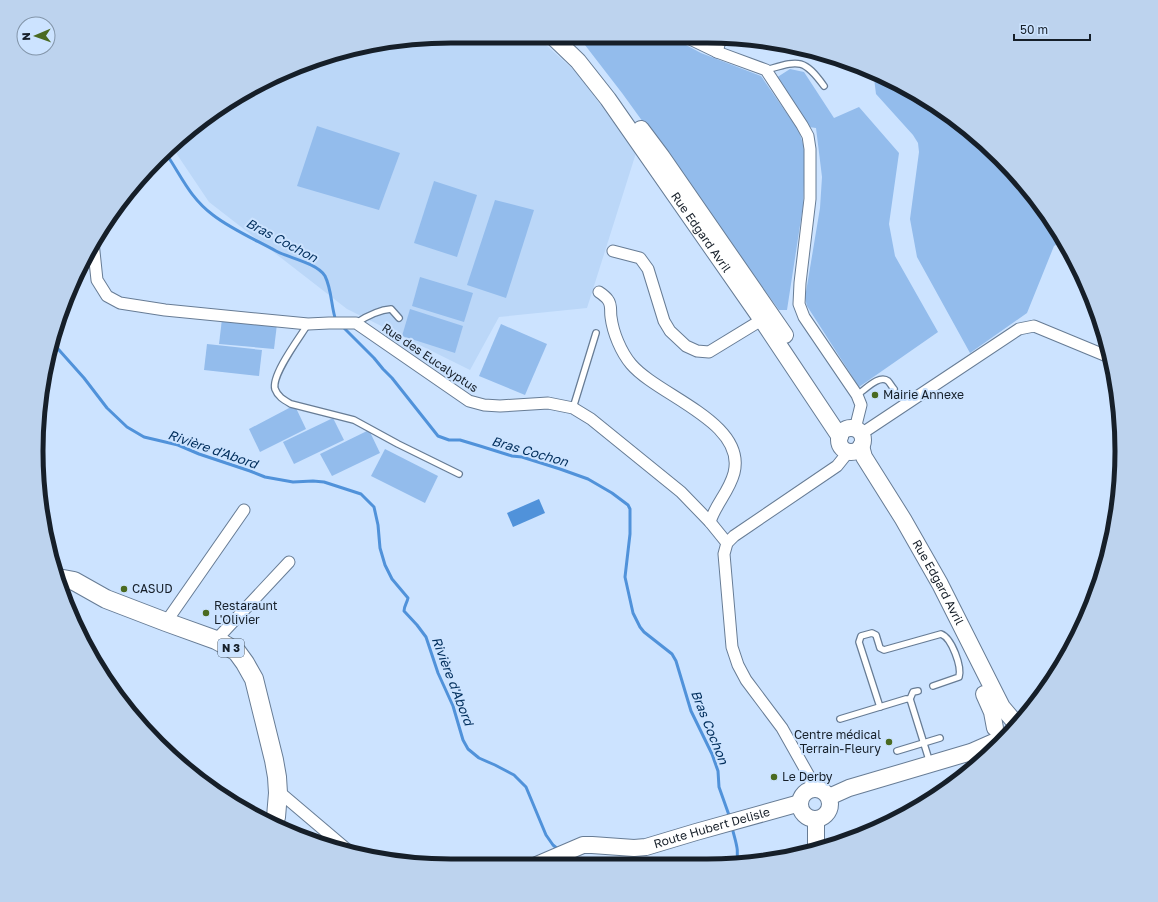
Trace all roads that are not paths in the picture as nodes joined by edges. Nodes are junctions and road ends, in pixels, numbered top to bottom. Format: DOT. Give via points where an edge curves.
graph roads {
  1 [pos="559,43"];
  2 [pos="573,43"];
  3 [pos="698,43"];
  4 [pos="719,43"];
  5 [pos="717,52"];
  6 [pos="766,70"];
  7 [pos="824,86"];
  8 [pos="613,251"];
  9 [pos="94,254"];
  10 [pos="599,292"];
  11 [pos="767,316"];
  12 [pos="399,318"];
  13 [pos="356,323"];
  14 [pos="308,324"];
  15 [pos="596,333"];
  16 [pos="1103,354"];
  17 [pos="894,389"];
  18 [pos="858,394"];
  19 [pos="573,408"];
  20 [pos="851,440"];
  21 [pos="459,474"];
  22 [pos="244,510"];
  23 [pos="710,522"];
  24 [pos="727,543"];
  25 [pos="289,562"];
  26 [pos="64,579"];
  27 [pos="166,622"];
  28 [pos="216,640"];
  29 [pos="933,686"];
  30 [pos="918,691"];
  31 [pos="910,699"];
  32 [pos="880,707"];
  33 [pos="840,719"];
  34 [pos="1014,719"];
  35 [pos="1013,721"];
  36 [pos="996,737"];
  37 [pos="940,738"];
  38 [pos="924,743"];
  39 [pos="897,751"];
  40 [pos="930,764"];
  41 [pos="813,789"];
  42 [pos="278,793"];
  43 [pos="829,797"];
  44 [pos="800,803"];
  45 [pos="275,819"];
  46 [pos="816,819"];
  47 [pos="340,843"];
  48 [pos="816,844"];
  49 [pos="550,859"];
  1 -- 11 [label="street, Rue Edgard Avril" via="578,61 608,99"];
  2 -- 11 [label="street, Rue Edgard Avril" via="657,150"];
  3 -- 5 [label="street"];
  4 -- 5 [label="street"];
  5 -- 6 [label="street"];
  6 -- 7 [label="lane" via="794,63 803,65 813,71"];
  6 -- 18 [label="street" via="802,124 808,136 810,149 810,198 799,304 804,317"];
  8 -- 11 [label="street" via="640,258 648,269 664,321 670,331 686,346 697,351 709,352"];
  9 -- 14 [label="street, Rue des Eucalyptus" via="97,280 107,296 120,303"];
  10 -- 23 [label="street" via="609,300 611,318 620,348 631,364 645,377 710,420 730,443 734,473"];
  11 -- 20 [label="street, Rue Edgard Avril"];
  12 -- 13 [label="lane" via="391,309 370,314"];
  13 -- 14 [label="street, Rue des Eucalyptus"];
  13 -- 19 [label="street, Rue des Eucalyptus" via="469,401 500,406 548,403"];
  14 -- 21 [label="lane" via="278,373 275,387 282,399 291,404 354,420"];
  15 -- 19 [label="lane"];
  16 -- 20 [label="street" via="1034,326 1018,329"];
  17 -- 18 [label="lane" via="883,379"];
  18 -- 20 [label="street" via="861,405"];
  19 -- 23 [label="street, Rue des Eucalyptus" via="591,419 663,476"];
  20 -- 24 [label="street" via="837,466"];
  20 -- 34 [label="street, Rue Edgard Avril" via="903,519 940,584 1002,707"];
  20 -- 36 [label="street, Rue Edgard Avril" via="865,478 933,590 986,698 994,718"];
  22 -- 27 [label="street"];
  23 -- 24 [label="street, Rue des Eucalyptus"];
  24 -- 41 [label="street" via="724,554 732,647 738,665 746,680 782,728 809,776"];
  25 -- 28 [label="street"];
  26 -- 27 [label="main road, N 3" via="74,581 106,599"];
  27 -- 28 [label="main road, N 3"];
  28 -- 42 [label="main road, N 3" via="237,652 254,679 274,760"];
  29 -- 32 [label="lane" via="959,677 953,648 945,636 941,634 884,650 880,648 876,635 872,633 860,636 859,642"];
  30 -- 31 [label="lane" via="913,692"];
  31 -- 32 [label="lane"];
  31 -- 38 [label="lane"];
  32 -- 33 [label="lane"];
  35 -- 36 [label="street" via="1001,721"];
  36 -- 40 [label="street" via="971,752"];
  37 -- 38 [label="lane"];
  38 -- 39 [label="lane"];
  38 -- 40 [label="lane"];
  40 -- 43 [label="street" via="848,788"];
  41 -- 43 [label="street" via="822,790"];
  41 -- 44 [label="street" via="804,794"];
  42 -- 45 [label="main road, N 3"];
  42 -- 47 [label="street"];
  43 -- 46 [label="street" via="828,811"];
  44 -- 46 [label="street" via="807,816"];
  44 -- 49 [label="street, Route Hubert Delisle" via="646,847 583,845"];
  46 -- 48 [label="street"];
}
